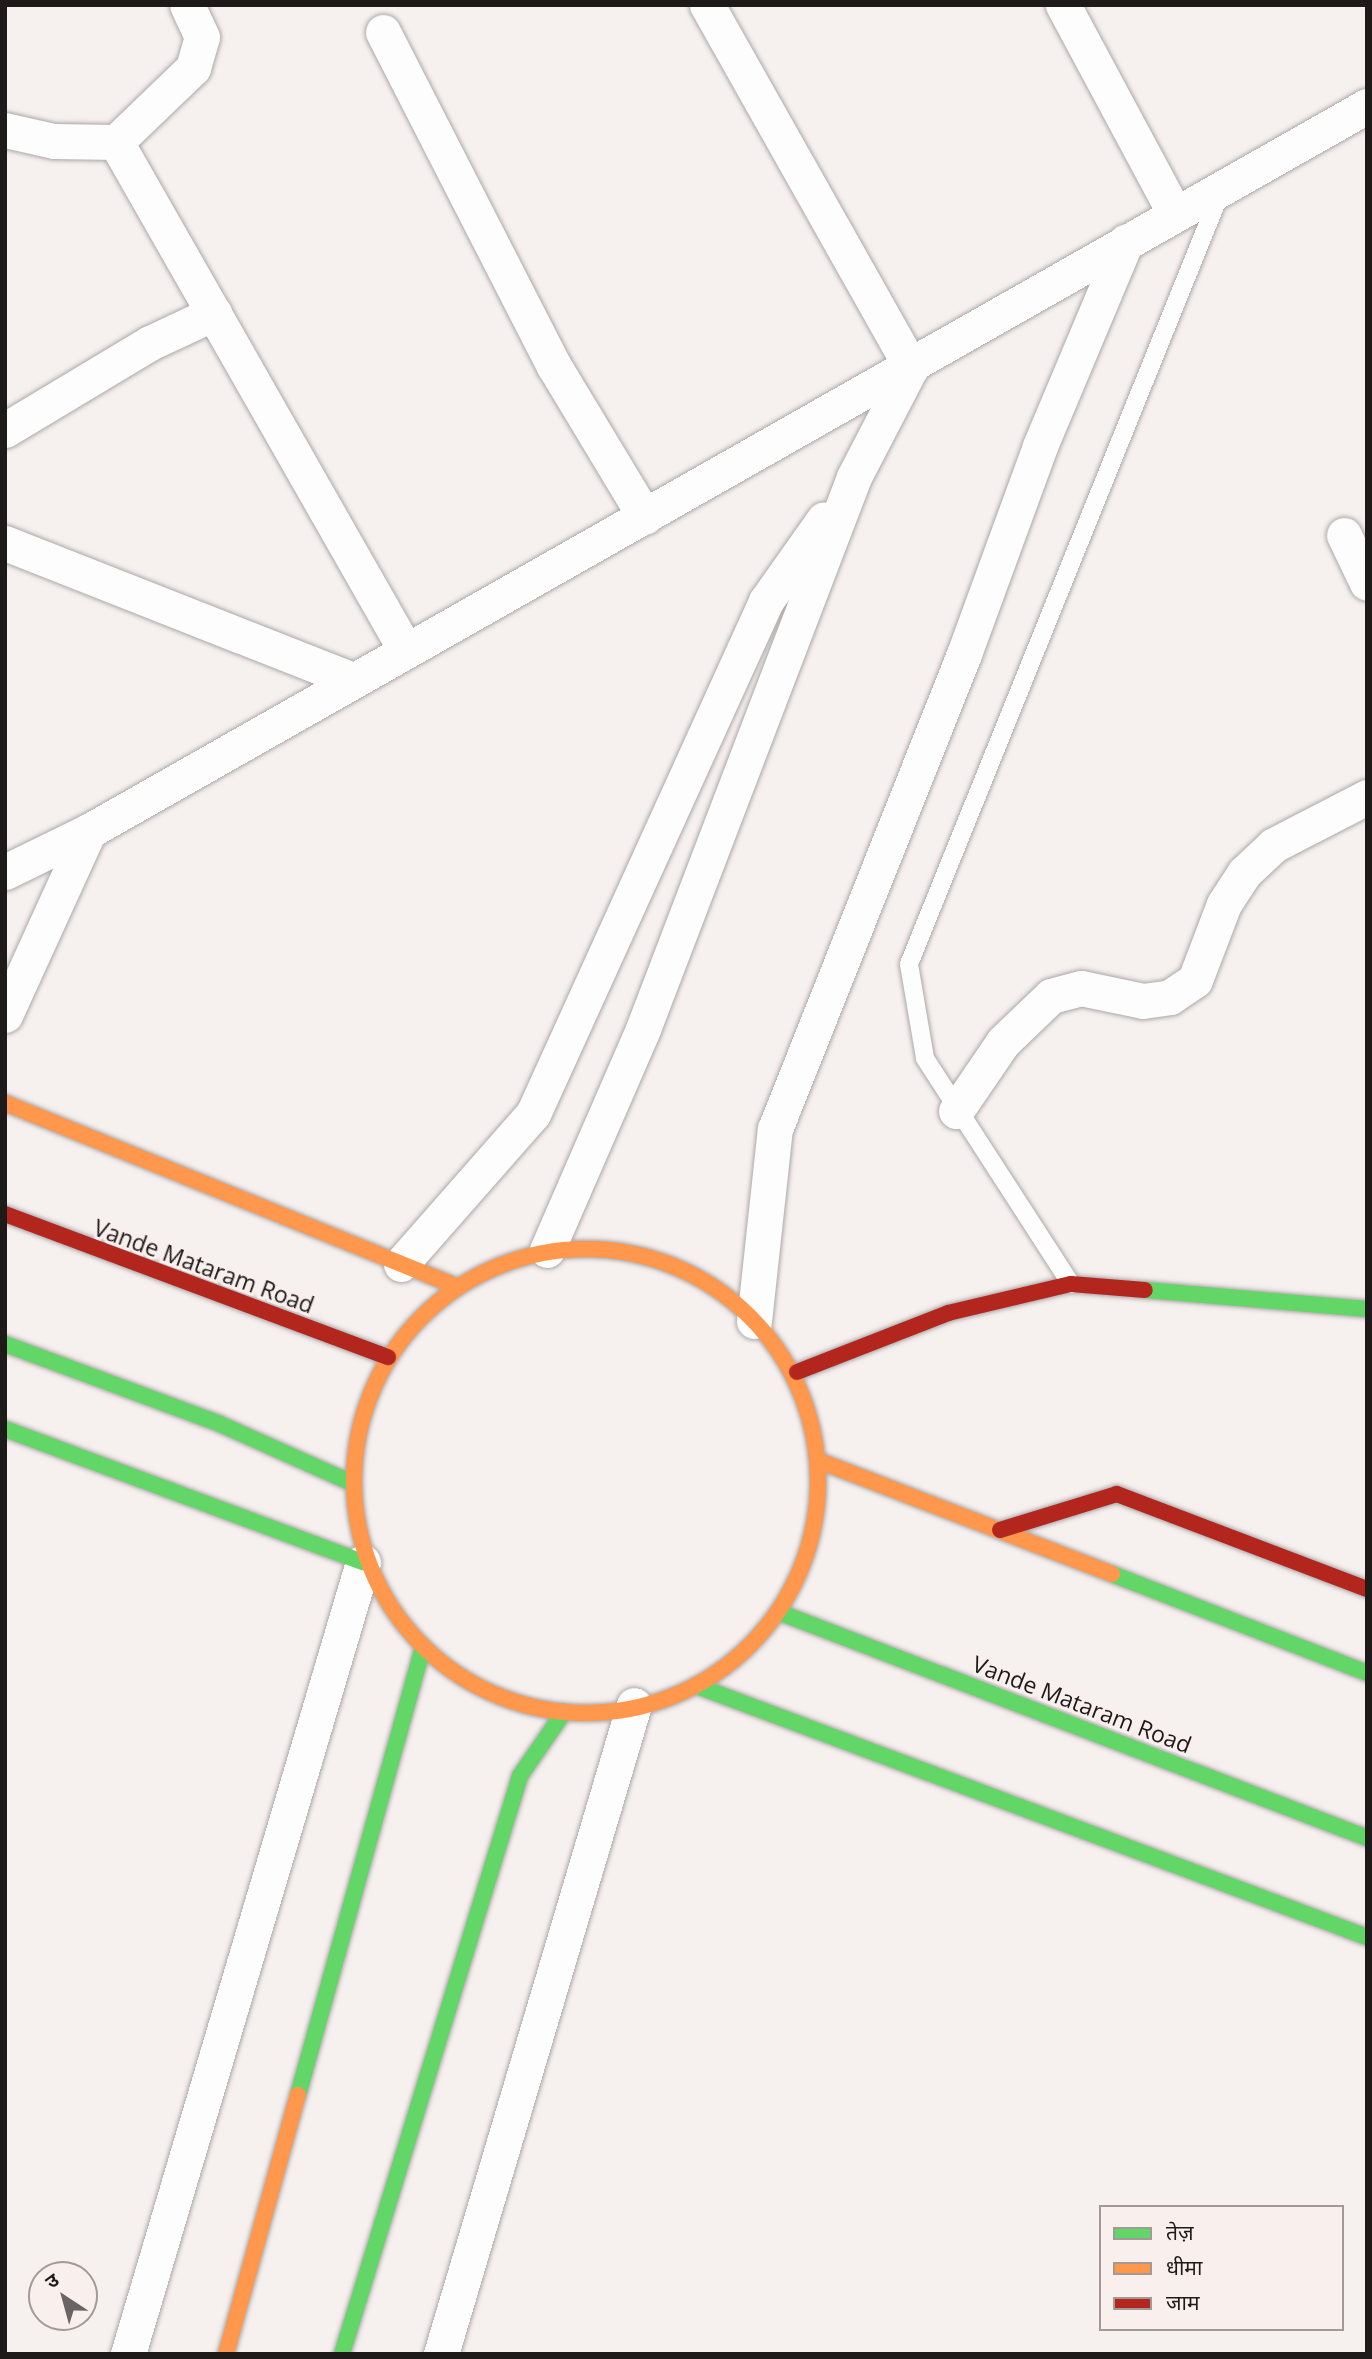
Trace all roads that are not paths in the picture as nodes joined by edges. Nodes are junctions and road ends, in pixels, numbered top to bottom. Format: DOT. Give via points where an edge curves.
graph roads {
  1 [pos="187,5"];
  2 [pos="707,5"];
  3 [pos="1063,5"];
  4 [pos="383,32"];
  5 [pos="1367,106"];
  6 [pos="5,130"];
  7 [pos="116,142"];
  8 [pos="1222,188"];
  9 [pos="1175,214"];
  10 [pos="1126,241"];
  11 [pos="214,313"];
  12 [pos="911,367"];
  13 [pos="5,430"];
  14 [pos="854,477"];
  15 [pos="645,517"];
  16 [pos="1344,534"];
  17 [pos="5,543"];
  18 [pos="1367,583"];
  19 [pos="405,649"];
  20 [pos="351,679"];
  21 [pos="1367,797"];
  22 [pos="89,831"];
  23 [pos="5,872"];
  24 [pos="5,1015"];
  25 [pos="5,1103"];
  26 [pos="956,1111"];
  27 [pos="5,1214"];
  28 [pos="547,1250"];
  29 [pos="401,1264"];
  30 [pos="1071,1284"];
  31 [pos="456,1286"];
  32 [pos="1367,1309"];
  33 [pos="754,1321"];
  34 [pos="5,1343"];
  35 [pos="388,1357"];
  36 [pos="797,1372"];
  37 [pos="5,1429"];
  38 [pos="822,1462"];
  39 [pos="352,1483"];
  40 [pos="1000,1530"];
  41 [pos="363,1562"];
  42 [pos="1367,1589"];
  43 [pos="781,1613"];
  44 [pos="423,1646"];
  45 [pos="1367,1673"];
  46 [pos="700,1687"];
  47 [pos="634,1705"];
  48 [pos="564,1712"];
  49 [pos="1367,1838"];
  50 [pos="1367,1937"];
  51 [pos="128,2354"];
  52 [pos="226,2354"];
  53 [pos="342,2354"];
  54 [pos="442,2354"];
  1 -- 7 [label="street" via="202,37 193,68"];
  2 -- 12 [label="street"];
  3 -- 9 [label="street"];
  4 -- 15 [label="street" via="554,366"];
  5 -- 8 [label="street"];
  6 -- 7 [label="street" via="54,141"];
  7 -- 11 [label="street"];
  8 -- 9 [label="street"];
  8 -- 26 [label="lane" via="909,964 925,1058"];
  9 -- 10 [label="street"];
  10 -- 12 [label="street"];
  10 -- 33 [label="street" via="1040,446 964,654 775,1129"];
  11 -- 13 [label="street" via="150,343"];
  11 -- 19 [label="street"];
  12 -- 14 [label="street"];
  12 -- 15 [label="street"];
  14 -- 28 [label="street" via="643,1029"];
  14 -- 29 [label="street" via="766,601 533,1114"];
  15 -- 19 [label="street"];
  16 -- 18 [label="street"];
  17 -- 20 [label="street"];
  19 -- 20 [label="street"];
  20 -- 22 [label="street"];
  21 -- 26 [label="street" via="1274,845 1244,873 1224,904 1195,980 1170,997 1143,1001 1081,988 1051,996 1003,1042"];
  22 -- 23 [label="street"];
  22 -- 24 [label="street"];
  25 -- 29 [label="street"];
  26 -- 30 [label="lane"];
  27 -- 35 [label="street, Vande Mataram Road"];
  28 -- 31 [label="street"];
  28 -- 33 [label="street" via="646,1253 734,1297"];
  29 -- 31 [label="street"];
  30 -- 32 [label="street"];
  30 -- 36 [label="street" via="948,1313"];
  31 -- 35 [label="street"];
  33 -- 36 [label="street"];
  34 -- 39 [label="street" via="220,1424"];
  35 -- 39 [label="street" via="361,1418"];
  36 -- 38 [label="street"];
  37 -- 41 [label="street"];
  38 -- 40 [label="street"];
  38 -- 43 [label="street" via="814,1541"];
  39 -- 41 [label="street"];
  40 -- 42 [label="street" via="1116,1494"];
  40 -- 45 [label="street"];
  41 -- 44 [label="street" via="403,1628"];
  41 -- 51 [label="street"];
  43 -- 46 [label="street"];
  43 -- 49 [label="street, Vande Mataram Road"];
  44 -- 48 [label="street" via="461,1680 525,1707"];
  44 -- 52 [label="street"];
  46 -- 47 [label="street"];
  46 -- 50 [label="street"];
  47 -- 48 [label="street" via="595,1716"];
  47 -- 54 [label="street"];
  48 -- 53 [label="street" via="520,1776"];
}
